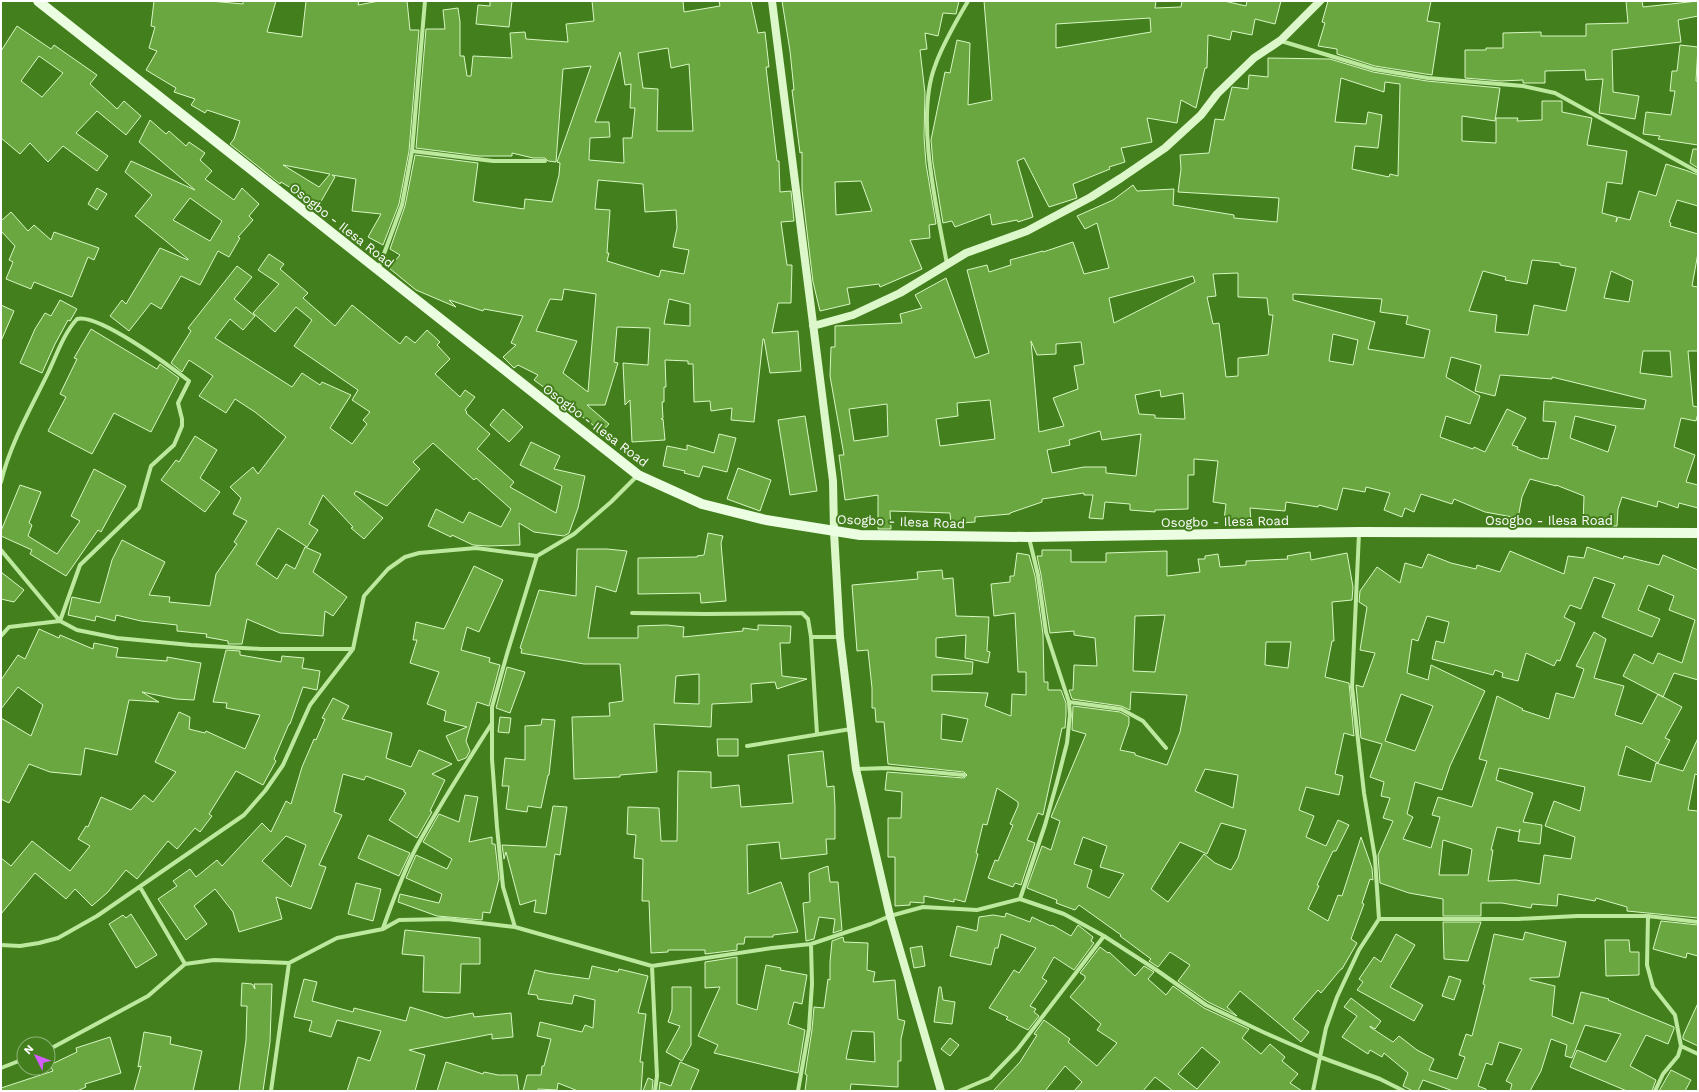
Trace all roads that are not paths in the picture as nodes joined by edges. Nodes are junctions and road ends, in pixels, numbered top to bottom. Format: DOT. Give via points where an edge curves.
graph roads {
  1 [pos="38,1"];
  2 [pos="425,1"];
  3 [pos="772,1"];
  4 [pos="968,1"];
  5 [pos="1320,1"];
  6 [pos="1281,40"];
  7 [pos="412,151"];
  8 [pos="545,161"];
  9 [pos="1698,172"];
  10 [pos="946,264"];
  11 [pos="378,270"];
  12 [pos="813,326"];
  13 [pos="638,475"];
  14 [pos="1,482"];
  15 [pos="834,532"];
  16 [pos="1360,532"];
  17 [pos="1698,533"];
  18 [pos="1028,537"];
  19 [pos="1,550"];
  20 [pos="537,556"];
  21 [pos="632,613"];
  22 [pos="60,621"];
  23 [pos="1,636"];
  24 [pos="811,637"];
  25 [pos="840,637"];
  26 [pos="353,649"];
  27 [pos="1069,702"];
  28 [pos="493,723"];
  29 [pos="851,729"];
  30 [pos="817,734"];
  31 [pos="747,746"];
  32 [pos="1166,748"];
  33 [pos="856,769"];
  34 [pos="964,775"];
  35 [pos="140,887"];
  36 [pos="1020,899"];
  37 [pos="890,916"];
  38 [pos="1648,916"];
  39 [pos="1379,919"];
  40 [pos="1698,922"];
  41 [pos="515,927"];
  42 [pos="382,929"];
  43 [pos="1104,936"];
  44 [pos="811,944"];
  45 [pos="1,945"];
  46 [pos="289,963"];
  47 [pos="185,964"];
  48 [pos="652,966"];
  49 [pos="56,1046"];
  50 [pos="1682,1046"];
  51 [pos="1698,1054"];
  52 [pos="1320,1057"];
  53 [pos="16,1062"];
  54 [pos="1,1068"];
  55 [pos="271,1091"];
  56 [pos="655,1091"];
  57 [pos="798,1091"];
  58 [pos="941,1091"];
  59 [pos="959,1091"];
  60 [pos="1313,1091"];
  61 [pos="1404,1091"];
  62 [pos="1655,1091"];
  1 -- 11 [label="main road, Osogbo - Ilesa Road"];
  2 -- 7 [label="street"];
  3 -- 12 [label="main road"];
  4 -- 10 [label="street" via="934,67 927,97 926,115 932,175"];
  5 -- 6 [label="main road"];
  6 -- 9 [label="street" via="1374,69 1428,78 1523,86 1555,93"];
  6 -- 10 [label="main road" via="1254,58 1217,94 1201,115 1165,148 1121,178 1027,231 966,253"];
  7 -- 8 [label="street" via="493,161"];
  7 -- 11 [label="street" via="402,205"];
  10 -- 12 [label="main road" via="900,293 853,315"];
  11 -- 13 [label="main road, Osogbo - Ilesa Road"];
  12 -- 15 [label="main road" via="834,481"];
  13 -- 15 [label="main road, Osogbo - Ilesa Road" via="702,504 766,520"];
  13 -- 20 [label="street" via="574,534"];
  14 -- 22 [label="street" via="12,450 62,343 77,319 82,318 103,326 148,350 189,381 178,403 182,426 174,445 151,466 139,508 80,565"];
  15 -- 18 [label="main road, Osogbo - Ilesa Road" via="860,535"];
  15 -- 25 [label="main road"];
  16 -- 17 [label="main road, Osogbo - Ilesa Road"];
  16 -- 18 [label="main road, Osogbo - Ilesa Road"];
  16 -- 39 [label="street" via="1352,687 1364,793 1375,858"];
  18 -- 27 [label="street" via="1038,575 1046,632"];
  19 -- 22 [label="street"];
  20 -- 26 [label="street" via="476,548 419,553 405,557 388,569 364,596"];
  20 -- 28 [label="street" via="492,707"];
  21 -- 24 [label="street" via="802,613 808,619"];
  22 -- 23 [label="street" via="9,627"];
  22 -- 26 [label="street" via="77,630 117,638 261,649"];
  24 -- 25 [label="street"];
  24 -- 30 [label="street"];
  25 -- 29 [label="main road"];
  26 -- 35 [label="street" via="310,705 283,765 266,792 244,815"];
  27 -- 32 [label="street" via="1121,709 1143,721"];
  27 -- 36 [label="street" via="1067,743 1045,825"];
  28 -- 41 [label="street" via="492,759 498,835 504,887"];
  28 -- 42 [label="street" via="417,847 396,891"];
  29 -- 30 [label="street"];
  29 -- 33 [label="main road"];
  30 -- 31 [label="street"];
  33 -- 34 [label="street" via="888,768"];
  33 -- 37 [label="main road"];
  35 -- 45 [label="street" via="58,938 20,946"];
  35 -- 47 [label="street"];
  36 -- 37 [label="street" via="977,910 924,907"];
  36 -- 43 [label="street" via="1064,914"];
  37 -- 44 [label="street"];
  37 -- 58 [label="main road"];
  38 -- 39 [label="street"];
  38 -- 40 [label="street"];
  38 -- 50 [label="street" via="1647,965 1653,987 1675,1016"];
  39 -- 52 [label="street" via="1359,950 1337,997 1326,1028"];
  41 -- 42 [label="street" via="447,919 399,920"];
  41 -- 48 [label="street"];
  42 -- 46 [label="street" via="337,938"];
  43 -- 52 [label="street" via="1206,1005"];
  43 -- 59 [label="street" via="1017,1050 990,1078"];
  44 -- 48 [label="street"];
  44 -- 57 [label="street" via="809,1029"];
  46 -- 47 [label="street" via="214,960"];
  46 -- 55 [label="street"];
  47 -- 49 [label="street" via="148,996"];
  48 -- 56 [label="street" via="657,1076"];
  50 -- 51 [label="street"];
  50 -- 62 [label="street"];
  52 -- 60 [label="street"];
  52 -- 61 [label="street" via="1380,1079"];
  53 -- 54 [label="street"];
}
